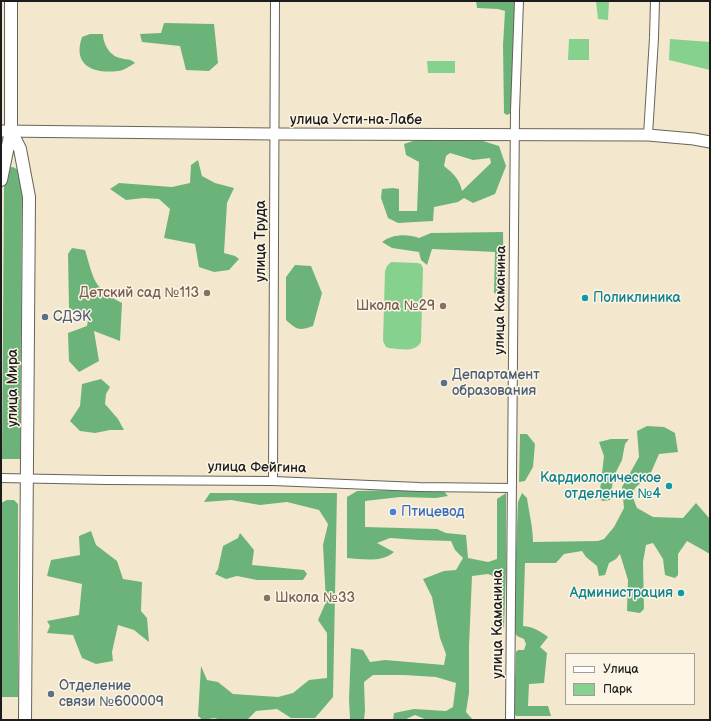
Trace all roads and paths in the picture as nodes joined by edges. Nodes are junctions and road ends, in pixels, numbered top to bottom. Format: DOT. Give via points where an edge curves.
graph roads {
  1 [pos="11,1"];
  2 [pos="275,1"];
  3 [pos="519,1"];
  4 [pos="655,1"];
  5 [pos="6,131"];
  6 [pos="274,134"];
  7 [pos="515,135"];
  8 [pos="648,135"];
  9 [pos="710,142"];
  10 [pos="1,180"];
  11 [pos="1,478"];
  12 [pos="27,478"];
  13 [pos="273,481"];
  14 [pos="512,488"];
  15 [pos="25,720"];
  16 [pos="510,720"];
  1 -- 5 [label="main road, улица Мира"];
  2 -- 6 [label="street, улица Труда"];
  3 -- 7 [label="street, улица Каманина"];
  4 -- 8 [label="street"];
  5 -- 6 [label="street, улица Усти-на-Лабе"];
  5 -- 10 [label="main road, улица Мира"];
  5 -- 12 [label="main road, улица Мира" via="20,149 29,197"];
  6 -- 7 [label="street, улица Усти-на-Лабе"];
  6 -- 13 [label="street, улица Труда"];
  7 -- 8 [label="street, улица Усти-на-Лабе"];
  7 -- 14 [label="street, улица Каманина"];
  8 -- 9 [label="street, улица Усти-на-Лабе"];
  11 -- 12 [label="street, улица Фейгина"];
  12 -- 13 [label="street, улица Фейгина"];
  12 -- 15 [label="main road, улица Мира"];
  13 -- 14 [label="street, улица Фейгина"];
  14 -- 16 [label="street, улица Каманина"];
}
